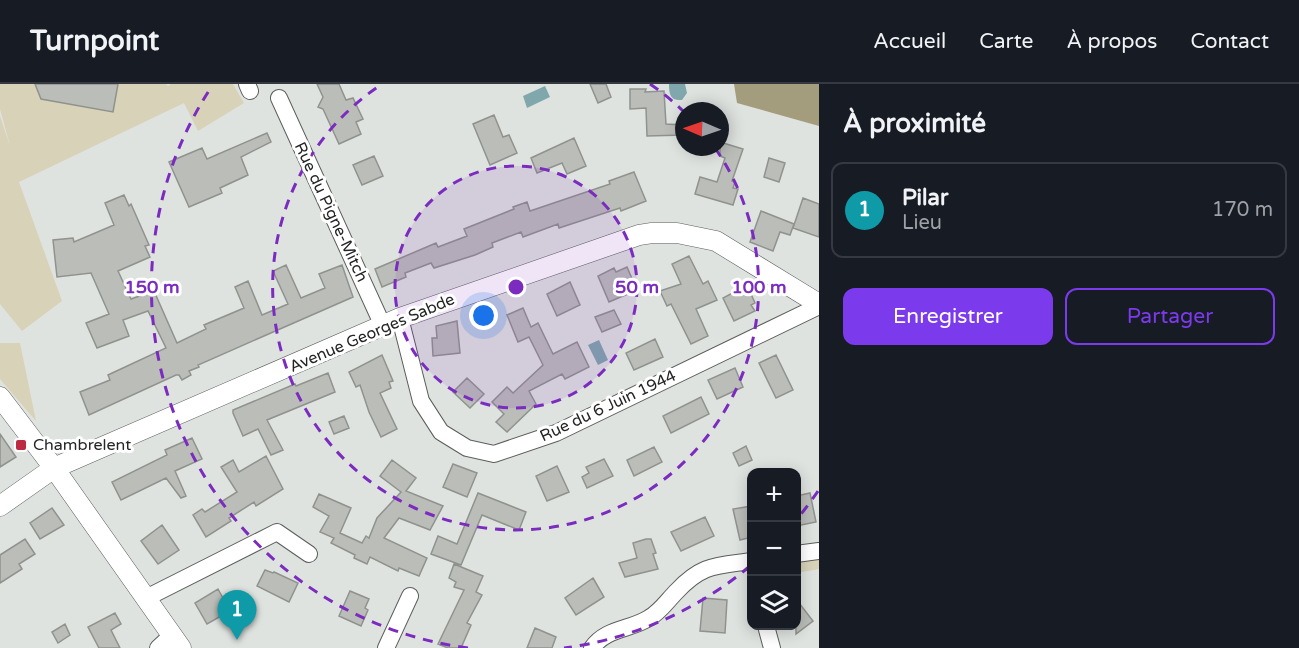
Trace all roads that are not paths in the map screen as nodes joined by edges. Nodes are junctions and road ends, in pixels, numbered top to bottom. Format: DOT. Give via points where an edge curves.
graph roads {
  1 [pos="279,98"];
  2 [pos="819,305"];
  3 [pos="391,322"];
  4 [pos="0,397"];
  5 [pos="54,468"];
  6 [pos="0,506"];
  7 [pos="819,551"];
  8 [pos="801,553"];
  9 [pos="309,554"];
  10 [pos="747,566"];
  11 [pos="410,596"];
  12 [pos="146,598"];
  13 [pos="767,630"];
  14 [pos="170,644"];
  15 [pos="386,648"];
  16 [pos="592,648"];
  17 [pos="772,648"];
  1 -- 3 [label="street, Rue du Pigne-Mitch"];
  2 -- 3 [label="street, Avenue Georges Sabde" via="716,241 658,233 639,235"];
  2 -- 3 [label="street, Rue du 6 Juin 1944" via="556,433 494,454 467,448 441,432 421,401"];
  3 -- 5 [label="street, Avenue Georges Sabde"];
  4 -- 5 [label="street"];
  5 -- 6 [label="street, Avenue Georges Sabde"];
  5 -- 12 [label="street"];
  7 -- 8 [label="street"];
  9 -- 12 [label="street" via="277,532"];
  10 -- 16 [label="street" via="710,567 697,572 655,614 610,633"];
  11 -- 15 [label="street"];
  12 -- 14 [label="street"];
  13 -- 17 [label="street"];
}
